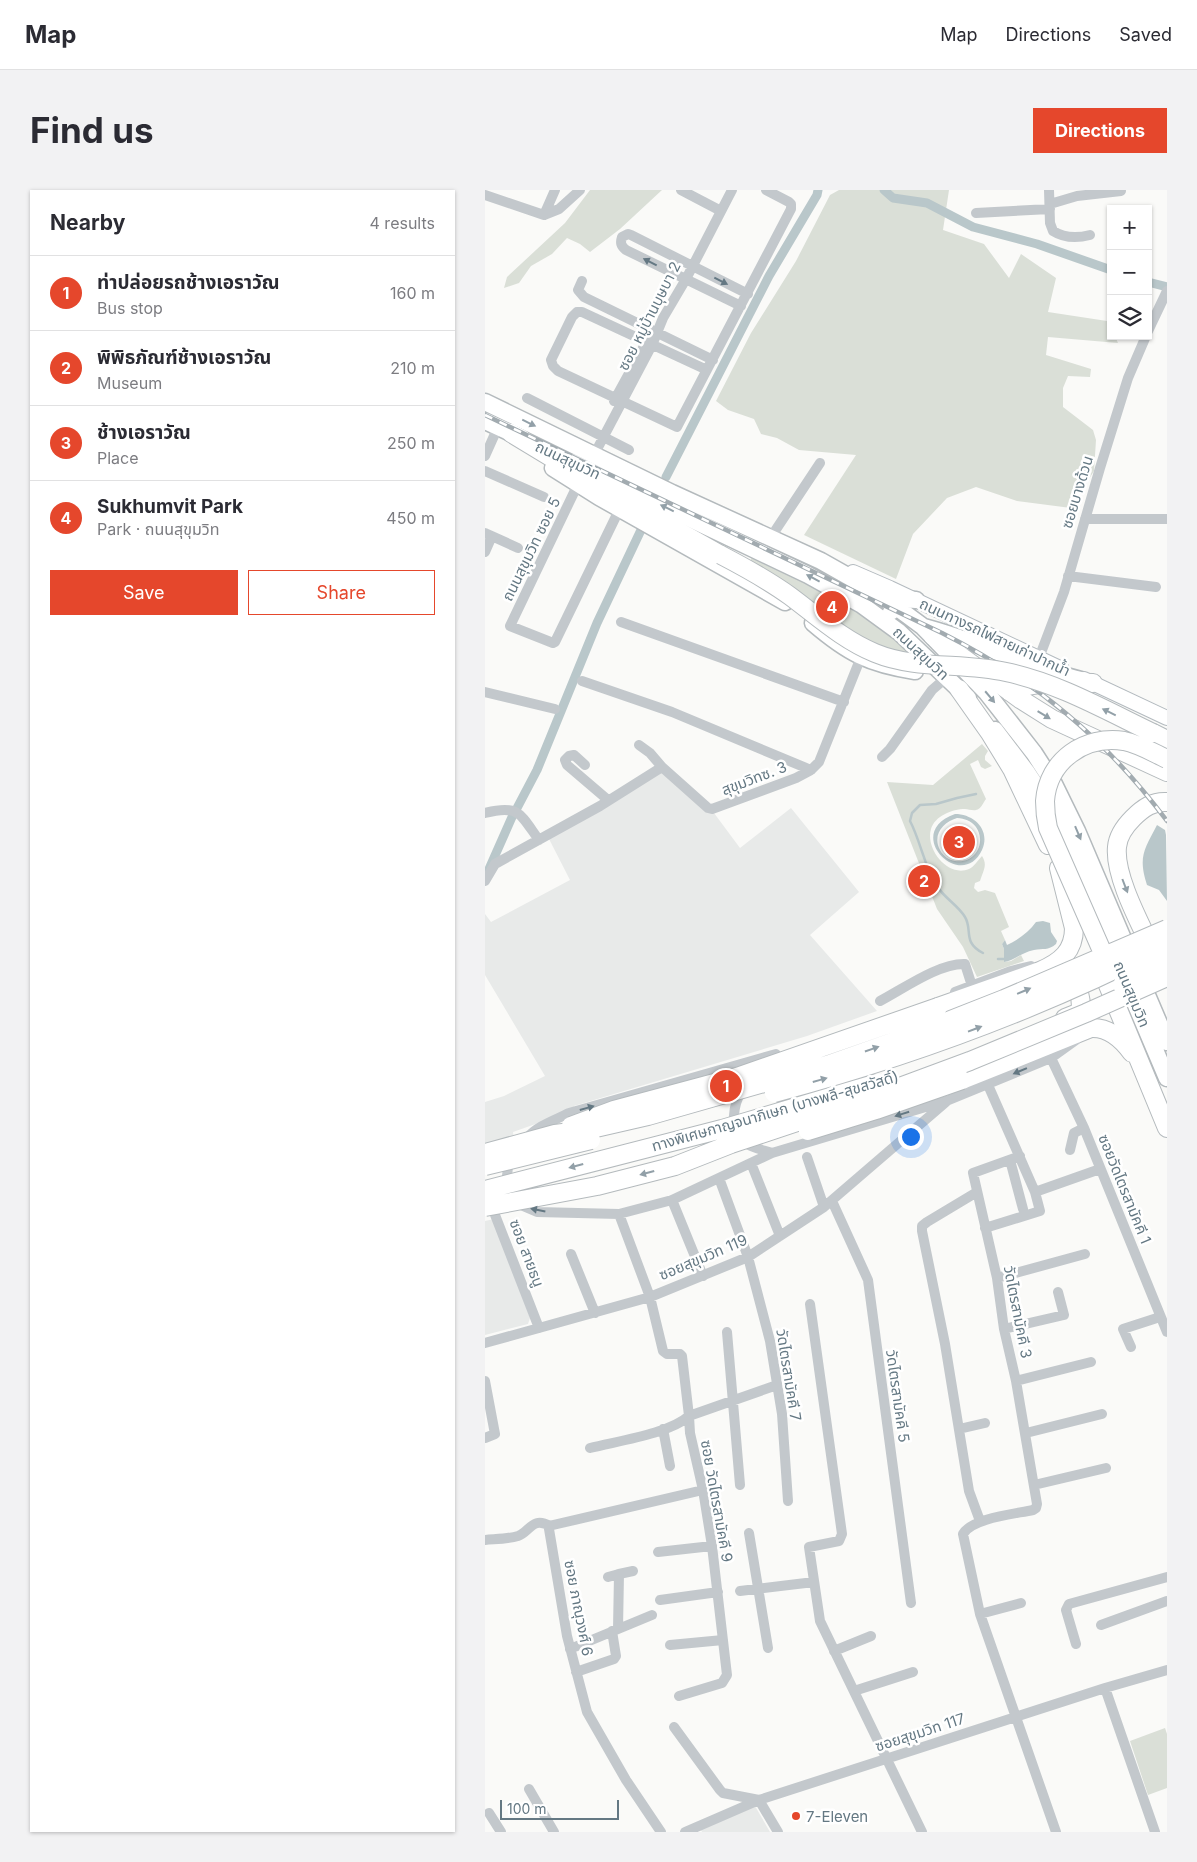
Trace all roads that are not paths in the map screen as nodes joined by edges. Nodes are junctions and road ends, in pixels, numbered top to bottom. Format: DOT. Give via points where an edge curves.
graph roads {
  1 [pos="555,190"];
  2 [pos="580,190"];
  3 [pos="681,190"];
  4 [pos="732,190"];
  5 [pos="766,190"];
  6 [pos="1049,190"];
  7 [pos="1121,191"];
  8 [pos="485,195"];
  9 [pos="1050,206"];
  10 [pos="721,211"];
  11 [pos="976,213"];
  12 [pos="544,215"];
  13 [pos="1091,235"];
  14 [pos="692,266"];
  15 [pos="685,280"];
  16 [pos="582,281"];
  17 [pos="1167,291"];
  18 [pos="748,294"];
  19 [pos="741,306"];
  20 [pos="1152,323"];
  21 [pos="655,332"];
  22 [pos="1144,340"];
  23 [pos="649,344"];
  24 [pos="713,360"];
  25 [pos="707,370"];
  26 [pos="527,398"];
  27 [pos="620,399"];
  28 [pos="485,402"];
  29 [pos="498,427"];
  30 [pos="601,435"];
  31 [pos="629,450"];
  32 [pos="591,454"];
  33 [pos="485,456"];
  34 [pos="820,463"];
  35 [pos="485,471"];
  36 [pos="578,484"];
  37 [pos="544,497"];
  38 [pos="620,508"];
  39 [pos="1085,519"];
  40 [pos="1167,519"];
  41 [pos="489,534"];
  42 [pos="771,537"];
  43 [pos="518,548"];
  44 [pos="485,552"];
  45 [pos="821,561"];
  46 [pos="1069,576"];
  47 [pos="1156,587"];
  48 [pos="916,600"];
  49 [pos="895,605"];
  50 [pos="885,620"];
  51 [pos="621,622"];
  52 [pos="928,631"];
  53 [pos="861,657"];
  54 [pos="1039,658"];
  55 [pos="949,679"];
  56 [pos="582,681"];
  57 [pos="1093,683"];
  58 [pos="485,692"];
  59 [pos="1009,692"];
  60 [pos="844,702"];
  61 [pos="555,710"];
  62 [pos="1167,718"];
  63 [pos="1160,736"];
  64 [pos="639,745"];
  65 [pos="882,757"];
  66 [pos="1167,759"];
  67 [pos="585,765"];
  68 [pos="662,766"];
  69 [pos="811,770"];
  70 [pos="1167,772"];
  71 [pos="608,800"];
  72 [pos="1167,802"];
  73 [pos="485,813"];
  74 [pos="539,840"];
  75 [pos="1059,868"];
  76 [pos="485,881"];
  77 [pos="1167,929"];
  78 [pos="1167,944"];
  79 [pos="1167,963"];
  80 [pos="1055,964"];
  81 [pos="1167,977"];
  82 [pos="1167,981"];
  83 [pos="972,986"];
  84 [pos="880,1001"];
  85 [pos="1091,1028"];
  86 [pos="836,1036"];
  87 [pos="1167,1042"];
  88 [pos="776,1054"];
  89 [pos="1051,1058"];
  90 [pos="1143,1067"];
  91 [pos="1167,1078"];
  92 [pos="988,1085"];
  93 [pos="851,1100"];
  94 [pos="949,1100"];
  95 [pos="1167,1106"];
  96 [pos="859,1127"];
  97 [pos="1084,1128"];
  98 [pos="1167,1128"];
  99 [pos="555,1134"];
  100 [pos="1070,1150"];
  101 [pos="485,1153"];
  102 [pos="772,1153"];
  103 [pos="1020,1156"];
  104 [pos="807,1157"];
  105 [pos="1010,1160"];
  106 [pos="751,1163"];
  107 [pos="485,1166"];
  108 [pos="675,1166"];
  109 [pos="1100,1169"];
  110 [pos="719,1178"];
  111 [pos="485,1189"];
  112 [pos="977,1192"];
  113 [pos="1035,1192"];
  114 [pos="672,1200"];
  115 [pos="828,1204"];
  116 [pos="485,1207"];
  117 [pos="1023,1209"];
  118 [pos="619,1214"];
  119 [pos="985,1228"];
  120 [pos="780,1236"];
  121 [pos="571,1254"];
  122 [pos="1085,1254"];
  123 [pos="748,1257"];
  124 [pos="703,1276"];
  125 [pos="997,1278"];
  126 [pos="1058,1292"];
  127 [pos="650,1297"];
  128 [pos="810,1304"];
  129 [pos="595,1313"];
  130 [pos="1160,1317"];
  131 [pos="539,1328"];
  132 [pos="1004,1329"];
  133 [pos="727,1332"];
  134 [pos="1167,1332"];
  135 [pos="485,1343"];
  136 [pos="1131,1347"];
  137 [pos="1091,1362"];
  138 [pos="485,1381"];
  139 [pos="1016,1381"];
  140 [pos="777,1385"];
  141 [pos="733,1400"];
  142 [pos="1102,1414"];
  143 [pos="689,1416"];
  144 [pos="985,1423"];
  145 [pos="663,1429"];
  146 [pos="959,1429"];
  147 [pos="1026,1433"];
  148 [pos="485,1438"];
  149 [pos="590,1448"];
  150 [pos="670,1466"];
  151 [pos="1107,1468"];
  152 [pos="740,1485"];
  153 [pos="1034,1485"];
  154 [pos="703,1490"];
  155 [pos="788,1501"];
  156 [pos="980,1521"];
  157 [pos="550,1526"];
  158 [pos="749,1533"];
  159 [pos="485,1540"];
  160 [pos="712,1546"];
  161 [pos="658,1552"];
  162 [pos="633,1571"];
  163 [pos="619,1574"];
  164 [pos="608,1577"];
  165 [pos="1167,1577"];
  166 [pos="814,1582"];
  167 [pos="759,1589"];
  168 [pos="740,1591"];
  169 [pos="718,1592"];
  170 [pos="660,1600"];
  171 [pos="1167,1601"];
  172 [pos="911,1603"];
  173 [pos="1021,1603"];
  174 [pos="651,1614"];
  175 [pos="980,1614"];
  176 [pos="1101,1625"];
  177 [pos="615,1630"];
  178 [pos="871,1636"];
  179 [pos="723,1640"];
  180 [pos="1075,1644"];
  181 [pos="670,1645"];
  182 [pos="768,1648"];
  183 [pos="570,1649"];
  184 [pos="834,1651"];
  185 [pos="1167,1670"];
  186 [pos="576,1672"];
  187 [pos="913,1672"];
  188 [pos="1105,1688"];
  189 [pos="854,1691"];
  190 [pos="679,1696"];
  191 [pos="1015,1717"];
  192 [pos="674,1727"];
  193 [pos="886,1758"];
  194 [pos="529,1789"];
  195 [pos="759,1800"];
  196 [pos="489,1813"];
  197 [pos="501,1832"];
  198 [pos="554,1832"];
  199 [pos="661,1832"];
  200 [pos="685,1832"];
  201 [pos="778,1832"];
  202 [pos="922,1832"];
  203 [pos="1056,1832"];
  204 [pos="1155,1832"];
  1 -- 12 [label="street"];
  2 -- 12 [label="street" via="559,210"];
  3 -- 10 [label="street"];
  4 -- 10 [label="street, ซอย หมู่บ้านบุษบา 2"];
  5 -- 18 [label="street" via="789,202 791,209"];
  6 -- 9 [label="street"];
  7 -- 9 [label="street" via="1077,196"];
  8 -- 12 [label="street"];
  9 -- 11 [label="street"];
  9 -- 13 [label="street" via="1050,227 1057,233 1074,237"];
  10 -- 14 [label="street, ซอย หมู่บ้านบุษบา 2"];
  14 -- 15 [label="street, ซอย หมู่บ้านบุษบา 2"];
  15 -- 14 [label="street, one-way" via="626,250 620,242 622,237 628,234"];
  14 -- 18 [label="street, one-way"];
  15 -- 19 [label="street"];
  15 -- 21 [label="street, ซอย หมู่บ้านบุษบา 2"];
  16 -- 21 [label="street" via="578,290 580,294"];
  17 -- 20 [label="street"];
  18 -- 19 [label="street"];
  19 -- 24 [label="street"];
  21 -- 23 [label="street, ซอย หมู่บ้านบุษบา 2"];
  21 -- 24 [label="street"];
  22 -- 39 [label="street, ซอยบางด้วน" via="1128,378"];
  23 -- 25 [label="street"];
  23 -- 27 [label="street, ซอย หมู่บ้านบุษบา 2"];
  23 -- 27 [label="street" via="582,312 571,316 551,360 553,366"];
  24 -- 25 [label="street"];
  25 -- 27 [label="street" via="677,427"];
  26 -- 30 [label="street"];
  27 -- 30 [label="street, ซอย หมู่บ้านบุษบา 2"];
  28 -- 32 [label="highway, ถนนสุขุมวิท, one-way"];
  29 -- 33 [label="street"];
  29 -- 36 [label="highway"];
  50 -- 29 [label="highway, ถนนสุขุมวิท, one-way" via="808,575"];
  63 -- 29 [label="highway, one-way, bridge" via="1042,682 1005,671 910,662 855,644 789,595"];
  30 -- 31 [label="street"];
  30 -- 32 [label="street, ซอย หมู่บ้านบุษบา 2"];
  32 -- 42 [label="highway, ถนนสุขุมวิท"];
  34 -- 42 [label="street"];
  35 -- 37 [label="street"];
  36 -- 38 [label="highway"];
  36 -- 38 [label="street, ถนนสุขุมวิท ซอย 5" via="510,626 555,642"];
  38 -- 53 [label="highway" via="779,597"];
  39 -- 40 [label="street"];
  39 -- 46 [label="street, ซอยบางด้วน"];
  41 -- 43 [label="street"];
  41 -- 44 [label="street"];
  42 -- 45 [label="highway, ถนนสุขุมวิท"];
  45 -- 48 [label="main road, ถนนทางรถไฟสายเก่าปากน้ำ"];
  45 -- 49 [label="highway, ถนนสุขุมวิท"];
  46 -- 47 [label="street"];
  46 -- 54 [label="street, ซอยบางด้วน"];
  48 -- 49 [label="highway" via="904,600"];
  48 -- 54 [label="main road, ถนนทางรถไฟสายเก่าปากน้ำ"];
  49 -- 50 [label="highway"];
  49 -- 52 [label="highway, ถนนสุขุมวิท"];
  50 -- 55 [label="highway, ถนนสุขุมวิท"];
  51 -- 60 [label="street"];
  52 -- 57 [label="highway" via="949,633 1038,667"];
  52 -- 59 [label="highway"];
  52 -- 87 [label="highway, ถนนสุขุมวิท, one-way" via="1011,722 1054,784"];
  53 -- 55 [label="highway" via="888,667"];
  53 -- 60 [label="street, สุขุมวิทซ. 3"];
  54 -- 57 [label="main road, ถนนทางรถไฟสายเก่าปากน้ำ"];
  55 -- 65 [label="street" via="932,690"];
  55 -- 75 [label="highway" via="990,733 1012,770"];
  55 -- 91 [label="highway, ถนนสุขุมวิท" via="1007,744 1049,806"];
  56 -- 69 [label="street" via="672,712"];
  57 -- 59 [label="highway" via="1019,687"];
  57 -- 62 [label="main road, ถนนทางรถไฟสายเก่าปากน้ำ"];
  58 -- 61 [label="street"];
  59 -- 70 [label="highway, one-way" via="1052,719"];
  60 -- 69 [label="street, สุขุมวิทซ. 3" via="819,762"];
  64 -- 68 [label="street"];
  66 -- 95 [label="highway, bridge" via="1126,742 1094,741 1081,746 1061,762 1048,785 1045,811 1048,828"];
  67 -- 71 [label="street" via="574,755 565,760"];
  68 -- 69 [label="street, สุขุมวิทซ. 3" via="712,809"];
  68 -- 71 [label="street"];
  71 -- 74 [label="street"];
  72 -- 82 [label="highway, one-way" via="1155,803 1140,812 1125,826 1117,847 1117,862 1137,918"];
  73 -- 74 [label="street" via="511,809"];
  74 -- 76 [label="street" via="494,865"];
  75 -- 80 [label="highway" via="1072,916 1074,937 1067,953"];
  75 -- 90 [label="highway"];
  99 -- 77 [label="highway, one-way, bridge" via="649,1116 827,1065 1004,999"];
  107 -- 78 [label="highway, ทางพิเศษกาญจนาภิเษก (บางพลี-สุขสวัสดิ์), one-way, bridge" via="716,1109 868,1067 1011,1016"];
  79 -- 111 [label="highway, ทางพิเศษกาญจนาภิเษก (บางพลี-สุขสวัสดิ์), one-way, bridge" via="1019,1031 877,1084 714,1131"];
  80 -- 83 [label="street" via="1039,964 1011,971"];
  80 -- 93 [label="highway" via="1064,969 1078,989 1081,1009 1078,1013 934,1071"];
  80 -- 99 [label="highway, bridge" via="737,1077 596,1115"];
  81 -- 108 [label="highway, bridge" via="970,1061"];
  83 -- 84 [label="street" via="965,964 960,964 941,968"];
  83 -- 86 [label="street"];
  85 -- 89 [label="street"];
  85 -- 90 [label="highway" via="1104,1029 1116,1036"];
  85 -- 108 [label="highway, bridge" via="962,1080 876,1110"];
  86 -- 88 [label="street"];
  86 -- 93 [label="street" via="834,1048"];
  88 -- 102 [label="street" via="745,1084 737,1099 734,1116 734,1127 741,1139"];
  118 -- 88 [label="street, one-way" via="537,1212 515,1199 507,1176 508,1167 531,1134 569,1113"];
  89 -- 92 [label="street, one-way"];
  89 -- 97 [label="street, ซอยวัดไตรสามัคคี 1"];
  90 -- 98 [label="highway"];
  92 -- 94 [label="street"];
  92 -- 103 [label="street"];
  93 -- 96 [label="street"];
  94 -- 96 [label="street, one-way"];
  94 -- 115 [label="street, ซอยสุขุมวิท 119"];
  96 -- 102 [label="street"];
  97 -- 100 [label="street" via="1074,1133"];
  97 -- 109 [label="street, ซอยวัดไตรสามัคคี 1"];
  99 -- 101 [label="highway, bridge"];
  102 -- 106 [label="street"];
  103 -- 105 [label="street, วัดไตรสามัคคี 3"];
  103 -- 113 [label="street"];
  104 -- 115 [label="street, วัดไตรสามัคคี 5"];
  105 -- 112 [label="street, วัดไตรสามัคคี 3" via="974,1172"];
  105 -- 117 [label="street"];
  106 -- 110 [label="street"];
  106 -- 120 [label="street"];
  108 -- 116 [label="highway, one-way, bridge" via="597,1186"];
  109 -- 113 [label="street"];
  109 -- 130 [label="street, ซอยวัดไตรสามัคคี 1"];
  110 -- 114 [label="street"];
  110 -- 123 [label="street, วัดไตรสามัคคี 7"];
  111 -- 131 [label="street, ซอย สายธนู"];
  112 -- 119 [label="street, วัดไตรสามัคคี 3"];
  112 -- 146 [label="street" via="922,1228"];
  113 -- 119 [label="street" via="1040,1212"];
  114 -- 118 [label="street"];
  114 -- 124 [label="street"];
  115 -- 120 [label="street, ซอยสุขุมวิท 119"];
  115 -- 172 [label="street, วัดไตรสามัคคี 5" via="868,1280"];
  118 -- 127 [label="street"];
  119 -- 125 [label="street, วัดไตรสามัคคี 3"];
  120 -- 123 [label="street, ซอยสุขุมวิท 119"];
  121 -- 129 [label="street"];
  122 -- 125 [label="street"];
  123 -- 124 [label="street, ซอยสุขุมวิท 119"];
  123 -- 140 [label="street, วัดไตรสามัคคี 7" via="770,1341"];
  124 -- 127 [label="street, ซอยสุขุมวิท 119"];
  125 -- 132 [label="street, วัดไตรสามัคคี 3"];
  126 -- 132 [label="street" via="1064,1315"];
  127 -- 129 [label="street, ซอยสุขุมวิท 119"];
  127 -- 143 [label="street, ซอย วัดไตรสามัคคี 9" via="663,1351 682,1356"];
  128 -- 166 [label="street" via="842,1534 839,1540 809,1547"];
  129 -- 131 [label="street, ซอยสุขุมวิท 119"];
  130 -- 134 [label="street, ซอยวัดไตรสามัคคี 1"];
  130 -- 136 [label="street" via="1123,1329"];
  131 -- 135 [label="street, ซอยสุขุมวิท 119"];
  132 -- 139 [label="street, วัดไตรสามัคคี 3"];
  133 -- 141 [label="street"];
  137 -- 139 [label="street"];
  138 -- 148 [label="street" via="495,1434"];
  139 -- 147 [label="street, วัดไตรสามัคคี 3"];
  140 -- 141 [label="street"];
  140 -- 155 [label="street, วัดไตรสามัคคี 7"];
  141 -- 143 [label="street"];
  141 -- 152 [label="street"];
  142 -- 147 [label="street"];
  143 -- 145 [label="street" via="679,1424"];
  143 -- 154 [label="street, ซอย วัดไตรสามัคคี 9"];
  144 -- 146 [label="street"];
  145 -- 149 [label="street"];
  145 -- 150 [label="street"];
  146 -- 156 [label="street" via="969,1491"];
  147 -- 153 [label="street, วัดไตรสามัคคี 3"];
  151 -- 153 [label="street"];
  153 -- 156 [label="street, วัดไตรสามัคคี 3" via="1036,1508"];
  154 -- 157 [label="street"];
  154 -- 160 [label="street, ซอย วัดไตรสามัคคี 9"];
  156 -- 175 [label="street" via="963,1534"];
  157 -- 159 [label="street" via="533,1525 517,1536"];
  157 -- 183 [label="street, ซอย ภาณุวงศ์ 6"];
  158 -- 167 [label="street"];
  160 -- 161 [label="street"];
  160 -- 169 [label="street, ซอย วัดไตรสามัคคี 9"];
  162 -- 163 [label="street"];
  163 -- 164 [label="street"];
  163 -- 177 [label="street"];
  165 -- 180 [label="street" via="1069,1604 1066,1610"];
  166 -- 167 [label="street"];
  166 -- 184 [label="street" via="820,1621"];
  167 -- 168 [label="street"];
  167 -- 182 [label="street"];
  169 -- 170 [label="street"];
  169 -- 179 [label="street, ซอย วัดไตรสามัคคี 9"];
  171 -- 176 [label="street"];
  173 -- 175 [label="street"];
  174 -- 177 [label="street"];
  175 -- 191 [label="street"];
  177 -- 183 [label="street"];
  177 -- 186 [label="street" via="614,1659"];
  178 -- 184 [label="street"];
  179 -- 181 [label="street"];
  179 -- 190 [label="street, ซอย วัดไตรสามัคคี 9" via="725,1680"];
  183 -- 186 [label="street, ซอย ภาณุวงศ์ 6"];
  184 -- 189 [label="street"];
  185 -- 188 [label="street, ซอยสุขุมวิท 117"];
  186 -- 199 [label="street, ซอย ภาณุวงศ์ 6" via="587,1712"];
  187 -- 189 [label="street"];
  188 -- 191 [label="street, ซอยสุขุมวิท 117"];
  188 -- 204 [label="street"];
  189 -- 193 [label="street"];
  191 -- 193 [label="street, ซอยสุขุมวิท 117"];
  191 -- 203 [label="street"];
  192 -- 195 [label="street" via="723,1793"];
  193 -- 195 [label="street, ซอยสุขุมวิท 117"];
  193 -- 202 [label="street"];
  194 -- 198 [label="street"];
  195 -- 200 [label="street, ซอยสุขุมวิท 117"];
  195 -- 201 [label="street"];
  196 -- 197 [label="street"];
}
